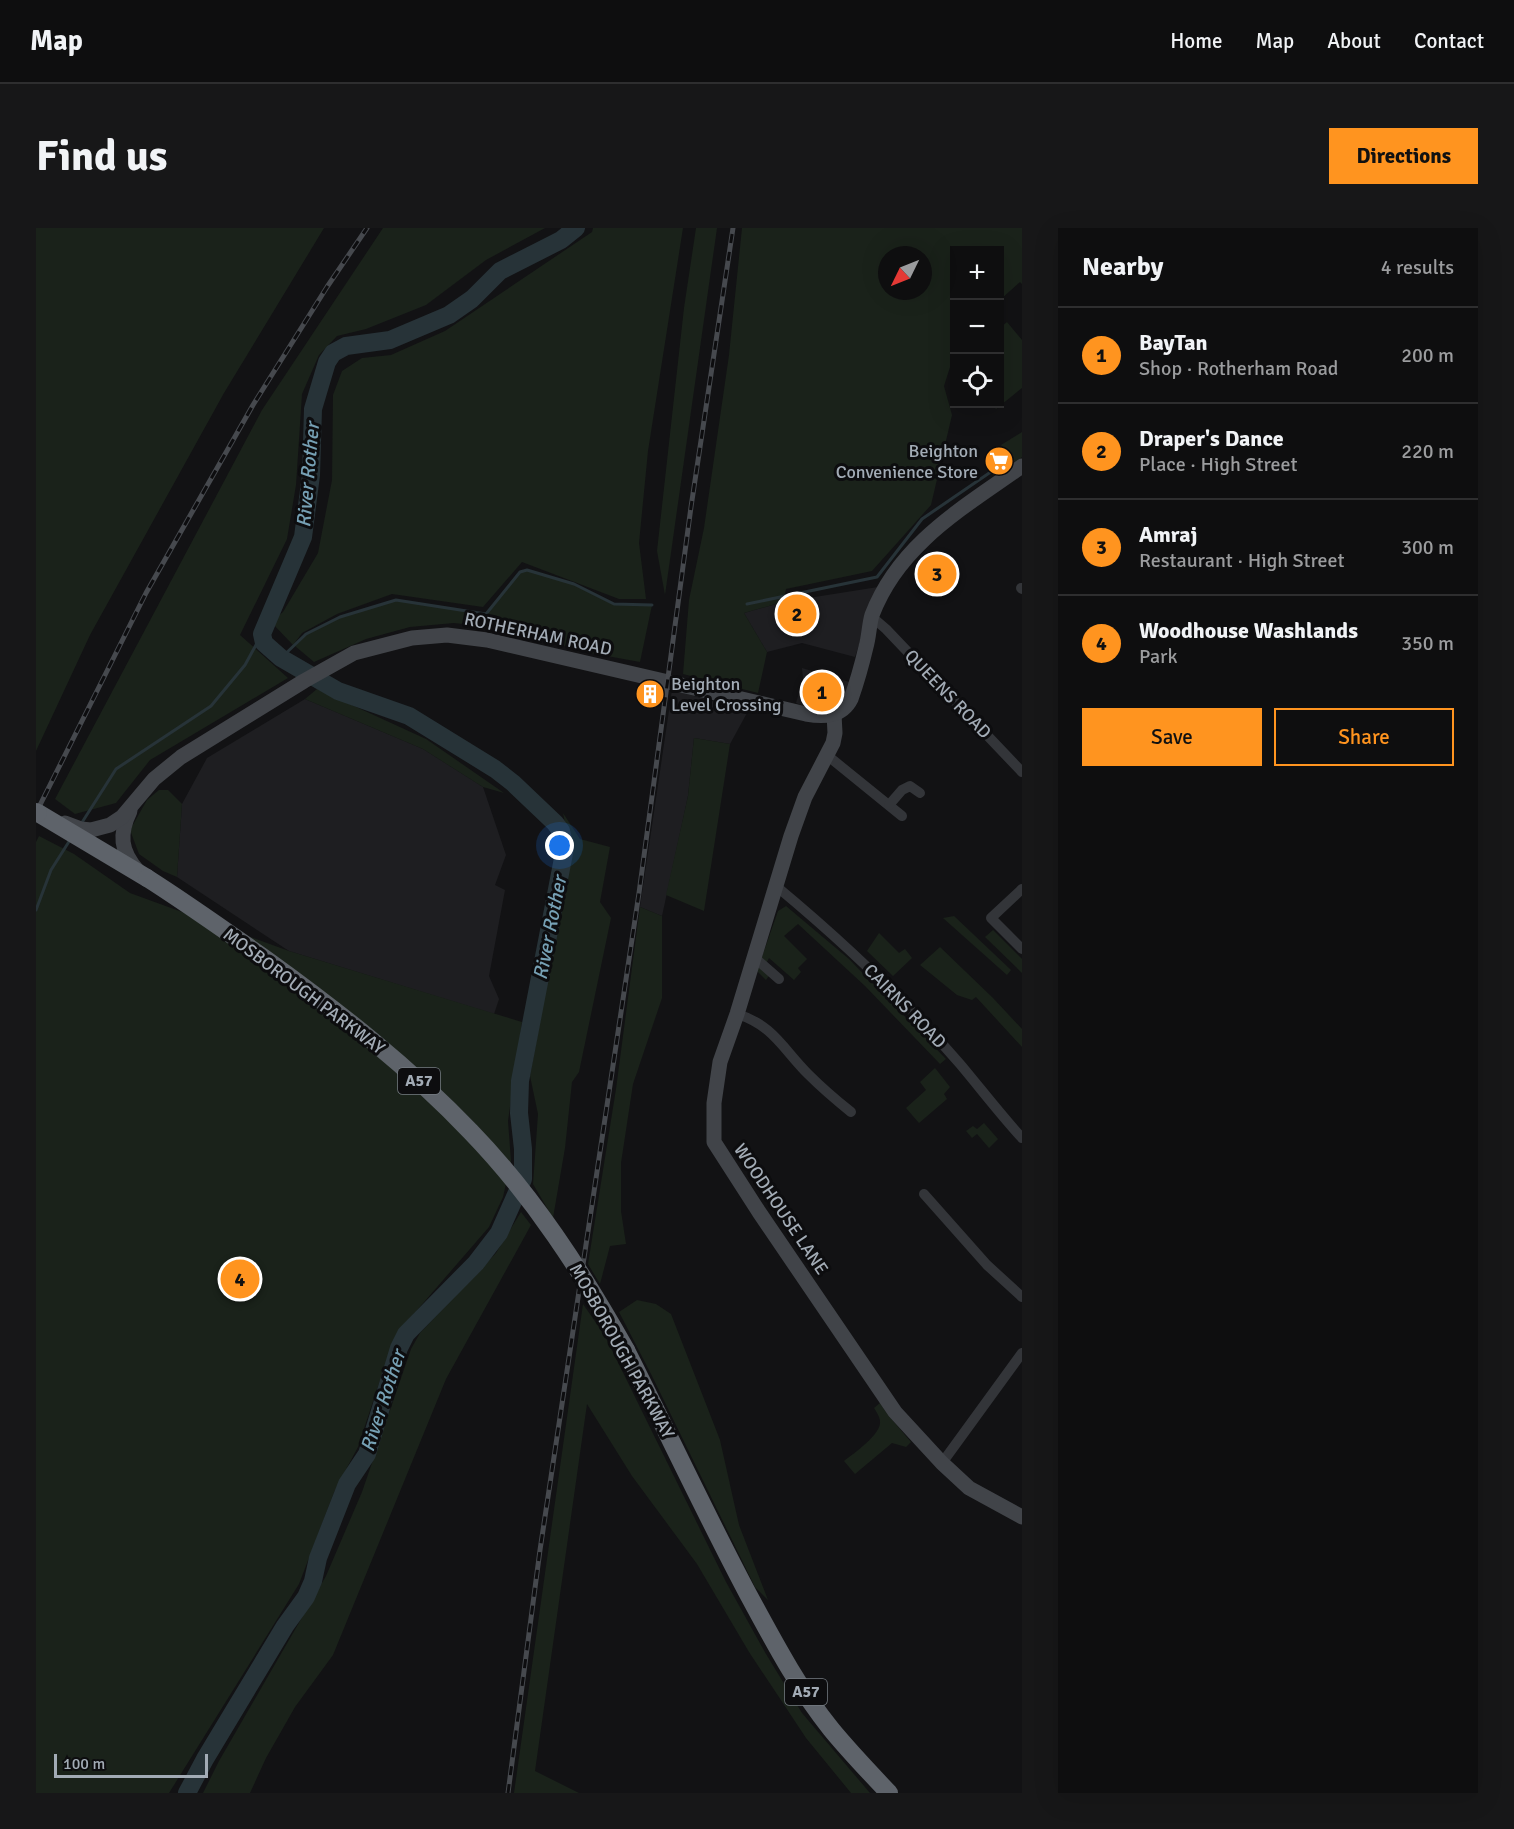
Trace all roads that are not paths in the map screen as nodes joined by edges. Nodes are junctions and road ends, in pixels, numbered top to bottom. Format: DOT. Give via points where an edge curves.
graph roads {
  1 [pos="1022,466"];
  2 [pos="872,617"];
  3 [pos="834,714"];
  4 [pos="828,756"];
  5 [pos="1022,772"];
  6 [pos="920,793"];
  7 [pos="134,803"];
  8 [pos="889,805"];
  9 [pos="37,813"];
  10 [pos="902,816"];
  11 [pos="78,831"];
  12 [pos="147,879"];
  13 [pos="776,886"];
  14 [pos="1022,889"];
  15 [pos="1022,949"];
  16 [pos="754,957"];
  17 [pos="779,980"];
  18 [pos="737,1014"];
  19 [pos="851,1112"];
  20 [pos="1022,1138"];
  21 [pos="924,1194"];
  22 [pos="1022,1297"];
  23 [pos="1022,1353"];
  24 [pos="942,1463"];
  25 [pos="1022,1517"];
  26 [pos="889,1793"];
  1 -- 2 [label="street" via="925,537 901,564"];
  2 -- 3 [label="street" via="851,699 844,710"];
  2 -- 5 [label="street, QUEENS ROAD"];
  3 -- 4 [label="street, WOODHOUSE LANE" via="835,737"];
  3 -- 7 [label="street, ROTHERHAM ROAD" via="806,714 487,640 429,636 390,642 354,653 327,667 181,757 154,779"];
  4 -- 8 [label="street"];
  4 -- 13 [label="street, WOODHOUSE LANE" via="805,797"];
  6 -- 8 [label="street" via="910,786"];
  7 -- 11 [label="street" via="110,825"];
  7 -- 12 [label="street" via="123,828 123,841 130,861"];
  8 -- 10 [label="street"];
  9 -- 11 [label="highway, MOSBOROUGH PARKWAY / A57"];
  11 -- 12 [label="highway, MOSBOROUGH PARKWAY / A57"];
  12 -- 26 [label="highway, MOSBOROUGH PARKWAY / A57, bridge" via="342,1015 430,1091 528,1199 583,1278 626,1350 724,1549 795,1676 830,1728"];
  13 -- 16 [label="street, WOODHOUSE LANE"];
  13 -- 20 [label="street, CAIRNS ROAD" via="878,977 960,1064"];
  14 -- 15 [label="street" via="991,918"];
  16 -- 17 [label="street"];
  16 -- 18 [label="street, WOODHOUSE LANE"];
  18 -- 19 [label="street" via="759,1022 771,1032 785,1051"];
  18 -- 24 [label="street, WOODHOUSE LANE" via="720,1062 714,1142 895,1412"];
  21 -- 22 [label="street" via="987,1265"];
  23 -- 24 [label="street"];
  24 -- 25 [label="street, WOODHOUSE LANE" via="969,1488"];
}
